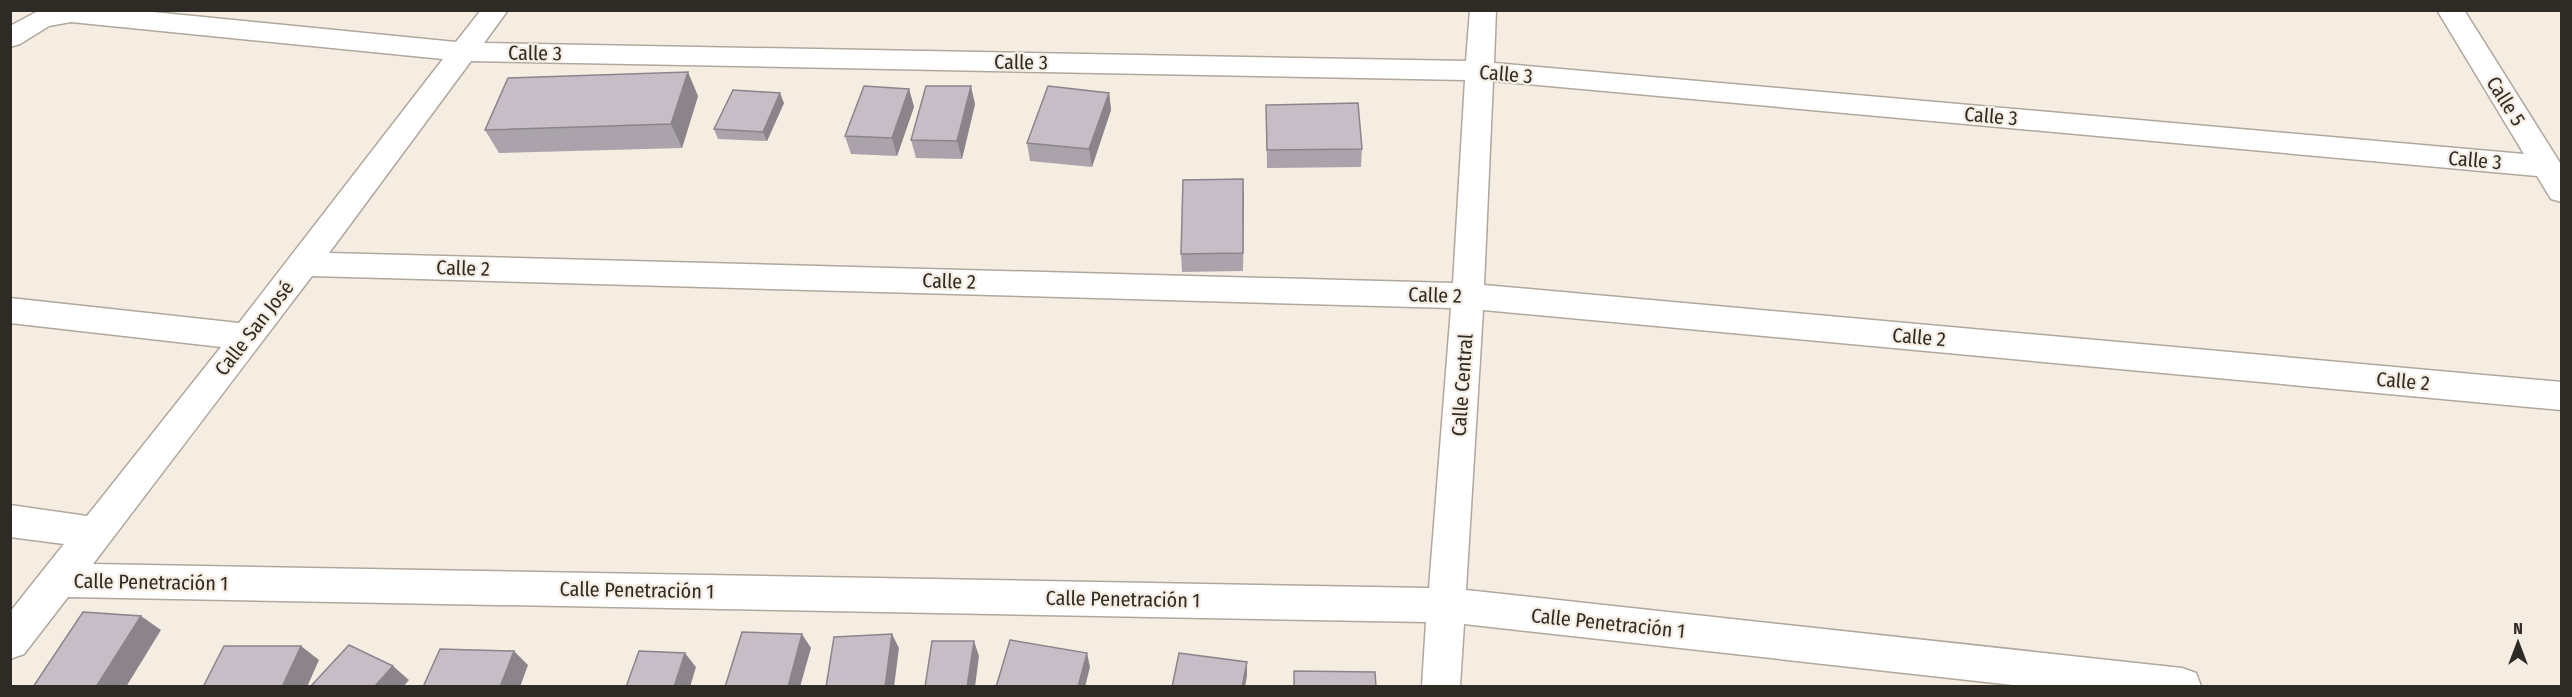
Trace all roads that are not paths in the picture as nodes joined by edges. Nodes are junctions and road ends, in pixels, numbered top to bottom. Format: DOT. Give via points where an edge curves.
graph roads {
  1 [pos="495,10"];
  2 [pos="1483,10"];
  3 [pos="2450,10"];
  4 [pos="10,38"];
  5 [pos="463,52"];
  6 [pos="1480,71"];
  7 [pos="2546,166"];
  8 [pos="2562,191"];
  9 [pos="304,264"];
  10 [pos="1468,296"];
  11 [pos="10,310"];
  12 [pos="247,337"];
  13 [pos="2562,396"];
  14 [pos="10,521"];
  15 [pos="96,533"];
  16 [pos="59,580"];
  17 [pos="1447,605"];
  18 [pos="10,642"];
  19 [pos="1441,687"];
  20 [pos="2182,687"];
  1 -- 5 [label="street, Calle San José"];
  2 -- 6 [label="street, Calle Central"];
  3 -- 7 [label="street, Calle 5"];
  4 -- 5 [label="street, Calle 3" via="41,19 71,12"];
  5 -- 6 [label="street, Calle 3"];
  5 -- 9 [label="street, Calle San José"];
  6 -- 7 [label="street, Calle 3"];
  6 -- 10 [label="street, Calle Central"];
  7 -- 8 [label="street, Calle 5"];
  9 -- 10 [label="street, Calle 2"];
  9 -- 12 [label="street, Calle San José"];
  10 -- 13 [label="street, Calle 2"];
  10 -- 17 [label="street, Calle Central"];
  11 -- 12 [label="street"];
  12 -- 15 [label="street, Calle San José"];
  14 -- 15 [label="street"];
  15 -- 16 [label="street, Calle San José"];
  16 -- 17 [label="street, Calle Penetración 1"];
  16 -- 18 [label="street, Calle San José"];
  17 -- 19 [label="street, Calle Central"];
  17 -- 20 [label="street, Calle Penetración 1"];
}
